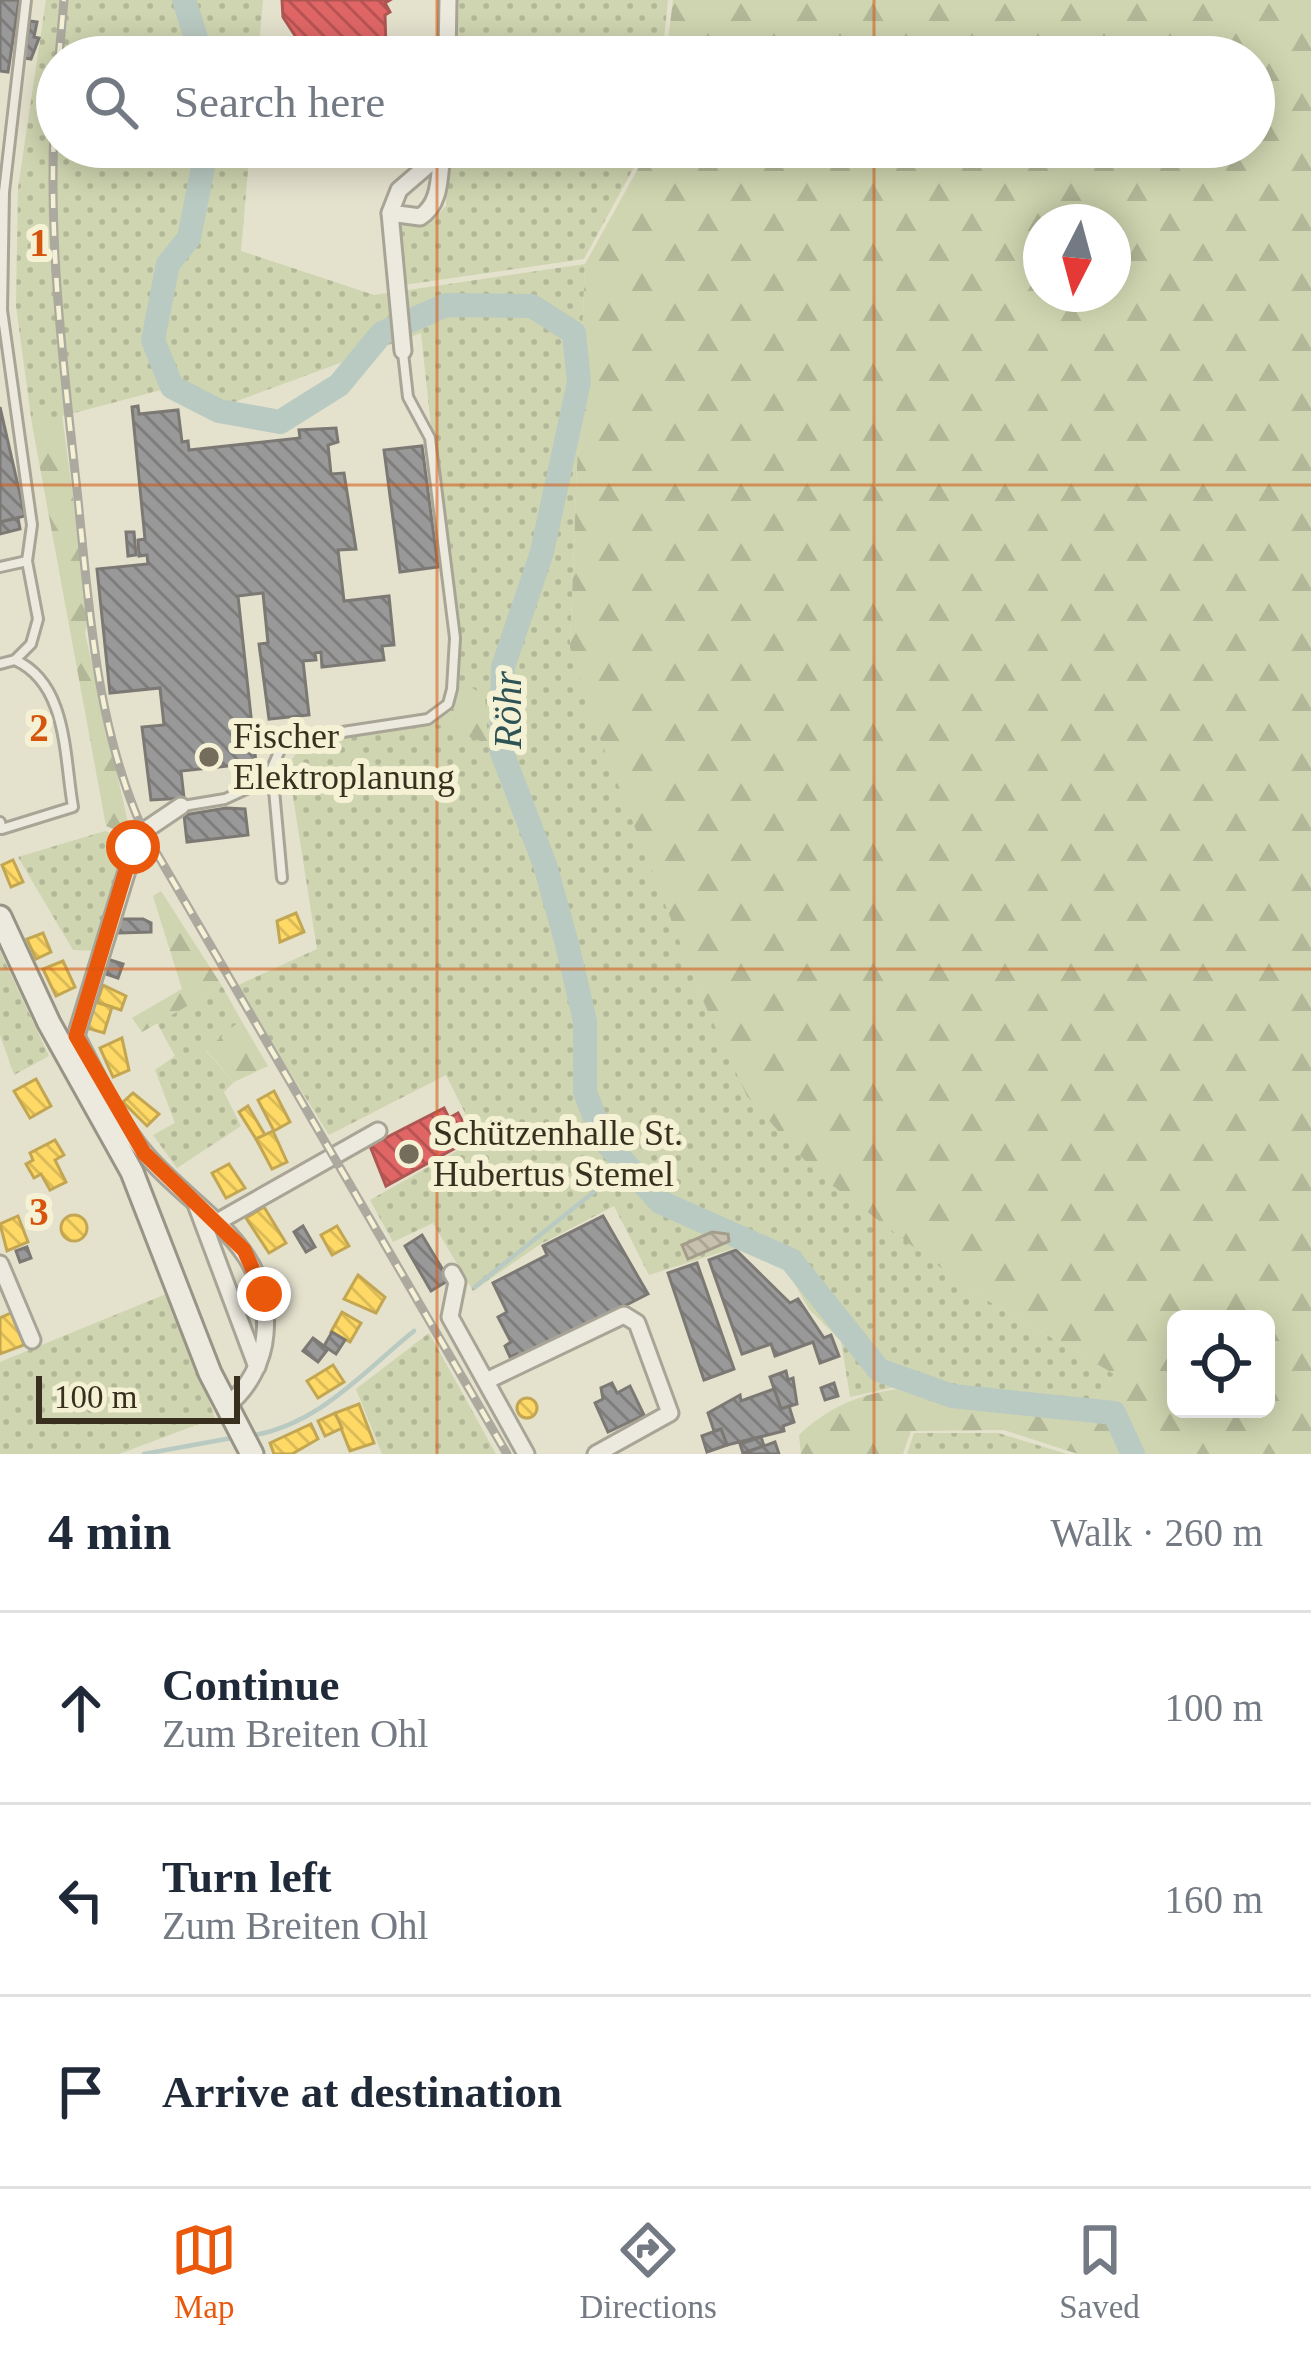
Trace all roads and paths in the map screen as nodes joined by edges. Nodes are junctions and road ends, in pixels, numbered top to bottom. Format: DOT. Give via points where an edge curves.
graph roads {
  1 [pos="26,0"];
  2 [pos="448,0"];
  3 [pos="447,36"];
  4 [pos="423,168"];
  5 [pos="439,168"];
  6 [pos="390,213"];
  7 [pos="403,351"];
  8 [pos="27,561"];
  9 [pos="0,567"];
  10 [pos="15,660"];
  11 [pos="0,664"];
  12 [pos="272,777"];
  13 [pos="181,806"];
  14 [pos="0,822"];
  15 [pos="283,878"];
  16 [pos="0,917"];
  17 [pos="378,1131"];
  18 [pos="195,1202"];
  19 [pos="219,1220"];
  20 [pos="0,1264"];
  21 [pos="452,1273"];
  22 [pos="32,1340"];
  23 [pos="256,1367"];
  24 [pos="486,1381"];
  25 [pos="226,1406"];
  26 [pos="252,1454"];
  27 [pos="526,1454"];
  28 [pos="596,1454"];
  1 -- 8 [label="lane" via="4,192 2,310 32,525"];
  2 -- 3 [label="street"];
  4 -- 6 [label="street" via="399,190"];
  5 -- 6 [label="street" via="431,209 420,217"];
  6 -- 7 [label="street"];
  7 -- 12 [label="lane" via="408,397 430,438 455,638 448,704 428,719 284,741"];
  8 -- 9 [label="lane"];
  8 -- 10 [label="lane" via="38,619 31,644"];
  10 -- 11 [label="lane"];
  10 -- 14 [label="lane" via="38,671 54,695 73,807 2,829"];
  12 -- 13 [label="lane" via="225,799"];
  12 -- 15 [label="lane"];
  13 -- 18 [label="street" via="138,835 76,1036 144,1153"];
  16 -- 25 [label="main road" via="132,1172"];
  17 -- 19 [label="street"];
  18 -- 19 [label="street"];
  18 -- 23 [label="street"];
  19 -- 23 [label="street" via="261,1277 266,1335"];
  20 -- 22 [label="street"];
  21 -- 24 [label="street" via="450,1317"];
  23 -- 25 [label="street"];
  24 -- 27 [label="street"];
  24 -- 28 [label="street" via="624,1315 637,1323 670,1413"];
  25 -- 26 [label="main road"];
}
